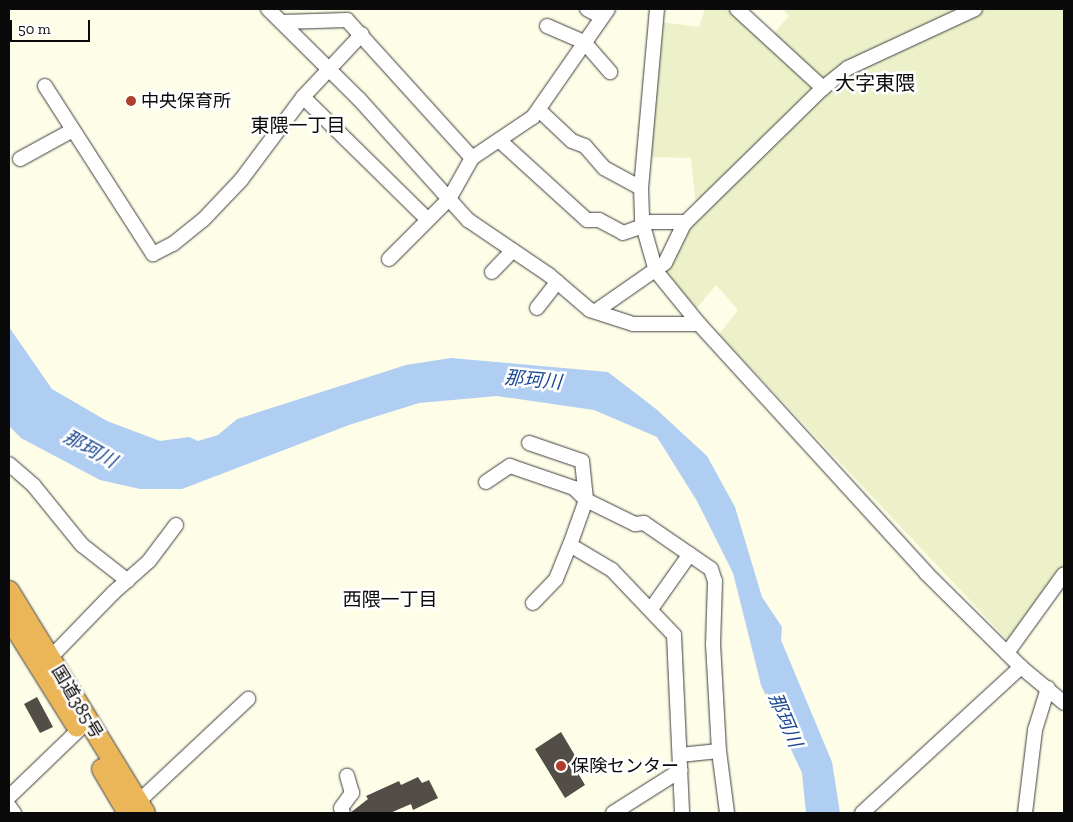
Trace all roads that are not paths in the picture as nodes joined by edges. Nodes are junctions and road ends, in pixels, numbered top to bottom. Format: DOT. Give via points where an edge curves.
graph roads {
  1 [pos="268,9"];
  2 [pos="587,9"];
  3 [pos="657,9"];
  4 [pos="737,9"];
  5 [pos="975,9"];
  6 [pos="605,13"];
  7 [pos="282,22"];
  8 [pos="547,26"];
  9 [pos="362,34"];
  10 [pos="584,42"];
  11 [pos="328,68"];
  12 [pos="610,72"];
  13 [pos="46,86"];
  14 [pos="823,88"];
  15 [pos="303,96"];
  16 [pos="539,110"];
  17 [pos="74,130"];
  18 [pos="499,140"];
  19 [pos="472,158"];
  20 [pos="20,159"];
  21 [pos="641,188"];
  22 [pos="449,199"];
  23 [pos="428,220"];
  24 [pos="686,222"];
  25 [pos="642,224"];
  26 [pos="512,250"];
  27 [pos="389,259"];
  28 [pos="656,271"];
  29 [pos="492,272"];
  30 [pos="558,282"];
  31 [pos="537,308"];
  32 [pos="596,311"];
  33 [pos="699,324"];
  34 [pos="529,443"];
  35 [pos="9,464"];
  36 [pos="486,482"];
  37 [pos="586,500"];
  38 [pos="176,525"];
  39 [pos="570,545"];
  40 [pos="690,554"];
  41 [pos="1064,574"];
  42 [pos="128,582"];
  43 [pos="9,591"];
  44 [pos="533,603"];
  45 [pos="651,610"];
  46 [pos="9,618"];
  47 [pos="1007,653"];
  48 [pos="51,657"];
  49 [pos="1021,667"];
  50 [pos="1048,688"];
  51 [pos="248,700"];
  52 [pos="1064,703"];
  53 [pos="83,725"];
  54 [pos="719,751"];
  55 [pos="680,755"];
  56 [pos="680,770"];
  57 [pos="347,776"];
  58 [pos="9,797"];
  59 [pos="9,806"];
  60 [pos="133,811"];
  61 [pos="14,813"];
  62 [pos="343,813"];
  63 [pos="613,813"];
  64 [pos="682,813"];
  65 [pos="727,813"];
  66 [pos="862,813"];
  67 [pos="1025,813"];
  1 -- 7 [label="street"];
  2 -- 6 [label="street"];
  3 -- 21 [label="street"];
  4 -- 14 [label="street"];
  5 -- 14 [label="street" via="848,68"];
  6 -- 10 [label="street"];
  7 -- 9 [label="street" via="335,18 347,20"];
  7 -- 11 [label="street"];
  8 -- 10 [label="street"];
  9 -- 11 [label="street"];
  9 -- 19 [label="street"];
  10 -- 12 [label="street"];
  10 -- 16 [label="street"];
  11 -- 15 [label="street"];
  11 -- 22 [label="street"];
  13 -- 17 [label="street"];
  14 -- 24 [label="street"];
  15 -- 17 [label="street" via="241,180 203,220 173,244 153,254"];
  15 -- 23 [label="street"];
  16 -- 18 [label="street"];
  16 -- 21 [label="street" via="572,141 585,146 604,168"];
  17 -- 20 [label="street"];
  18 -- 19 [label="street"];
  18 -- 25 [label="street" via="587,220 599,220 624,233"];
  19 -- 22 [label="street"];
  21 -- 25 [label="street"];
  22 -- 23 [label="street"];
  22 -- 26 [label="street" via="468,220"];
  23 -- 27 [label="street"];
  24 -- 25 [label="street"];
  24 -- 28 [label="street" via="665,263"];
  25 -- 28 [label="street"];
  26 -- 29 [label="street"];
  26 -- 30 [label="street"];
  28 -- 32 [label="street"];
  28 -- 33 [label="street"];
  30 -- 31 [label="street"];
  30 -- 32 [label="street"];
  32 -- 33 [label="street" via="633,324"];
  33 -- 47 [label="street" via="926,573"];
  34 -- 37 [label="street" via="582,461"];
  35 -- 42 [label="street" via="34,486 86,549"];
  36 -- 37 [label="street" via="510,466 574,488"];
  37 -- 39 [label="street"];
  37 -- 40 [label="street" via="635,524 644,523"];
  38 -- 42 [label="street" via="160,549"];
  39 -- 44 [label="street" via="556,579"];
  39 -- 45 [label="street" via="612,570"];
  40 -- 45 [label="street"];
  40 -- 54 [label="street" via="705,562 715,581 713,644"];
  41 -- 47 [label="street"];
  42 -- 48 [label="street"];
  43 -- 48 [label="highway, 国道385号"];
  45 -- 55 [label="street" via="674,635"];
  46 -- 53 [label="highway, 国道385号"];
  47 -- 49 [label="street"];
  48 -- 53 [label="highway, 国道385号"];
  49 -- 50 [label="street"];
  49 -- 66 [label="street"];
  50 -- 52 [label="street"];
  50 -- 67 [label="street" via="1035,730"];
  51 -- 60 [label="street"];
  53 -- 58 [label="street"];
  53 -- 60 [label="highway, 国道385号"];
  54 -- 55 [label="street"];
  54 -- 65 [label="street"];
  55 -- 56 [label="street"];
  56 -- 63 [label="street"];
  56 -- 64 [label="street"];
  57 -- 62 [label="street" via="352,793 341,808"];
  59 -- 61 [label="street"];
}
